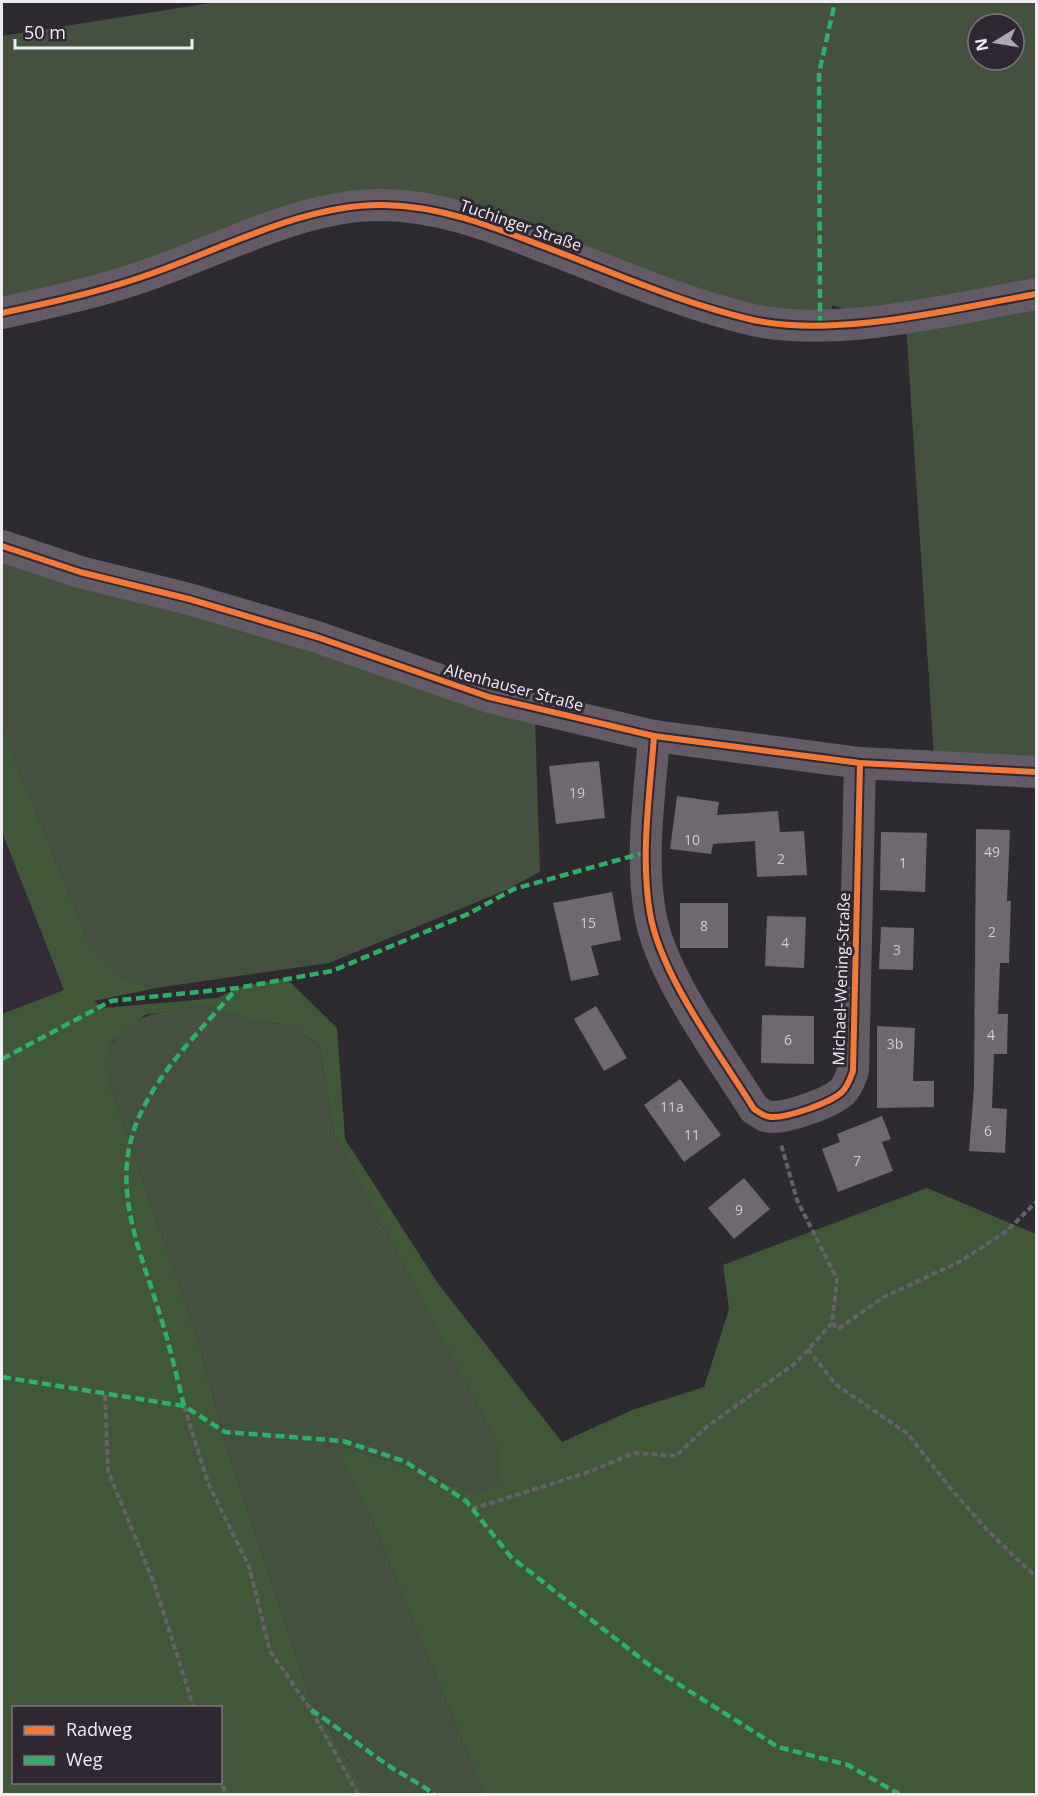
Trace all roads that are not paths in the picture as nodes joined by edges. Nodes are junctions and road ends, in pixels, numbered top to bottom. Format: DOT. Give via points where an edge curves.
graph roads {
  1 [pos="1036,294"];
  2 [pos="2,313"];
  3 [pos="2,546"];
  4 [pos="654,735"];
  5 [pos="860,763"];
  6 [pos="1036,772"];
  1 -- 2 [label="street, Tuchinger Straße" via="905,317 820,326 780,324 696,304 476,220 404,206 366,205 279,226 112,287"];
  3 -- 4 [label="street, Altenhauser Straße" via="80,572 317,637 489,697"];
  4 -- 5 [label="street, Altenhauser Straße"];
  4 -- 5 [label="street, Michael-Wening-Straße" via="647,852 650,914 669,970 754,1109 773,1118 813,1107 840,1094 853,1071"];
  5 -- 6 [label="street, Altenhauser Straße"];
}
